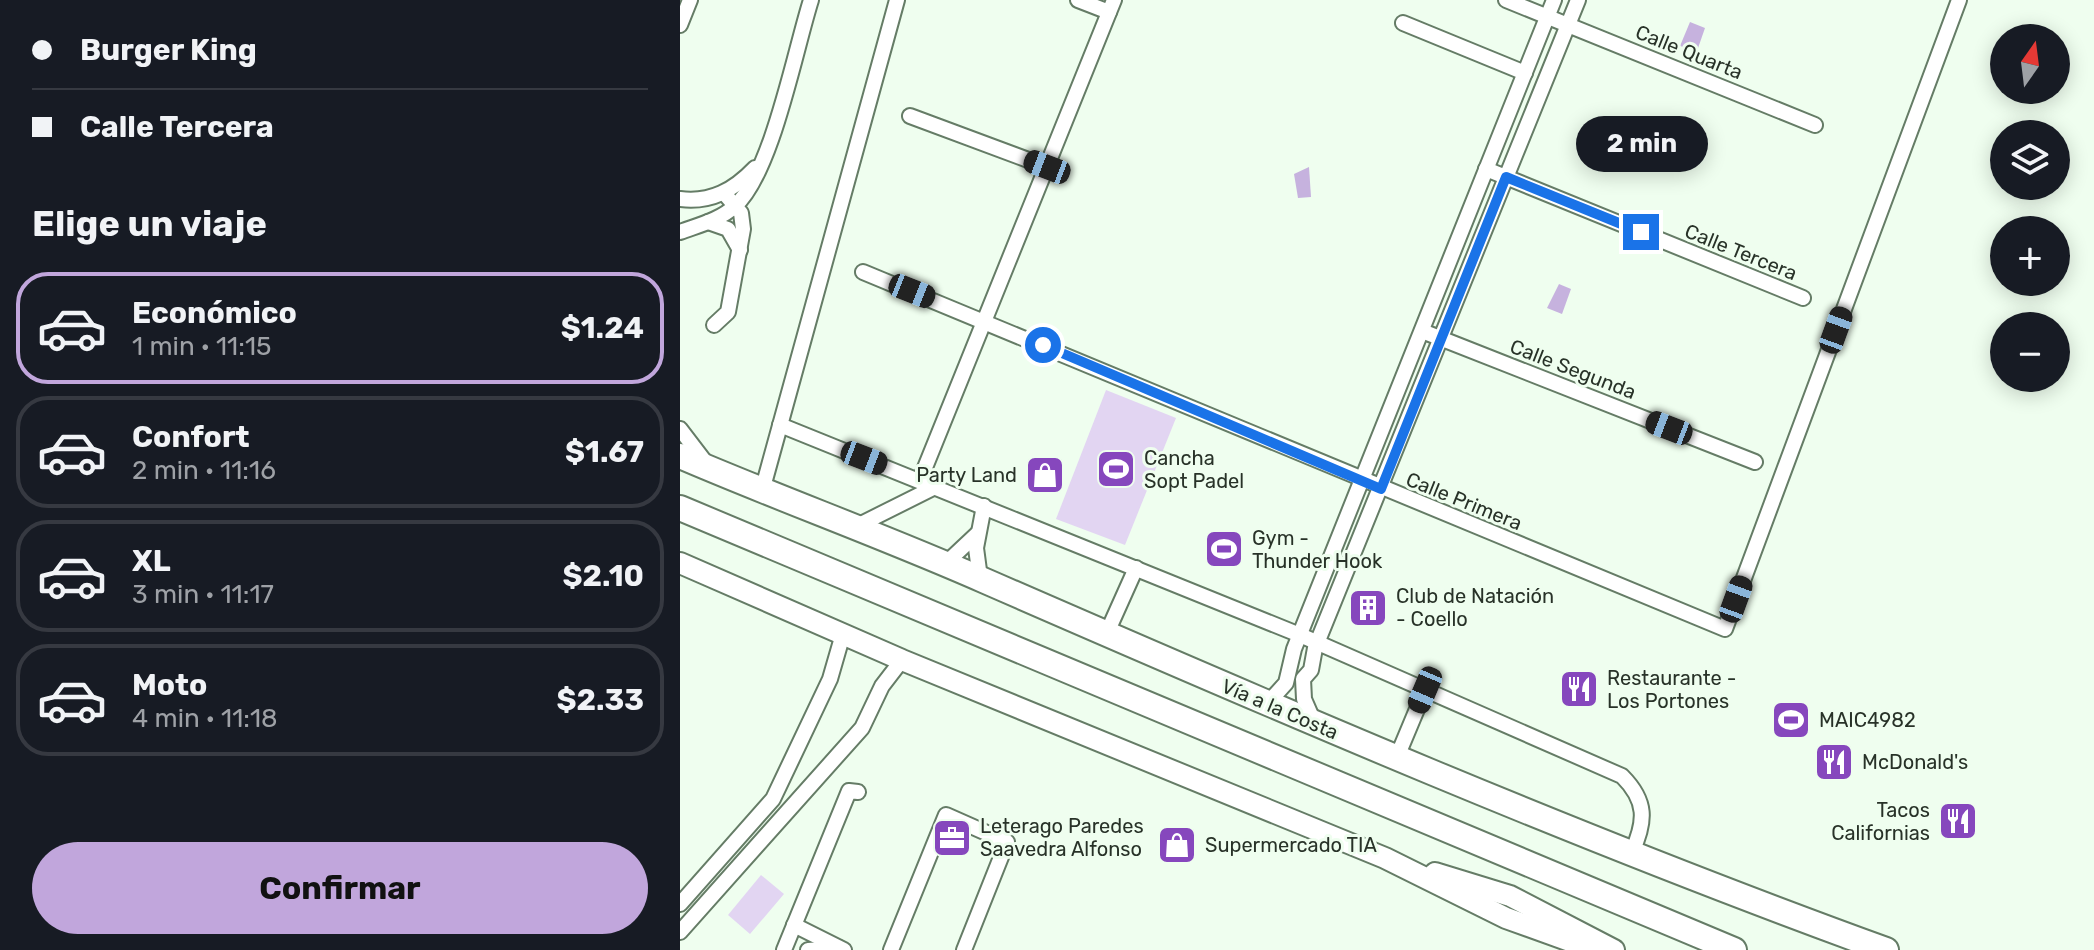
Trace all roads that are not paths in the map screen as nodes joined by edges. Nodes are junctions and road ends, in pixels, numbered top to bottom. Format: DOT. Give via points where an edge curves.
graph roads {
  1 [pos="690,0"];
  2 [pos="811,0"];
  3 [pos="897,0"];
  4 [pos="1078,0"];
  5 [pos="1506,0"];
  6 [pos="1554,0"];
  7 [pos="1578,0"];
  8 [pos="1959,0"];
  9 [pos="1111,6"];
  10 [pos="1547,17"];
  11 [pos="1403,23"];
  12 [pos="680,25"];
  13 [pos="1568,25"];
  14 [pos="1525,73"];
  15 [pos="910,116"];
  16 [pos="1815,125"];
  17 [pos="761,162"];
  18 [pos="1047,167"];
  19 [pos="1486,169"];
  20 [pos="1506,177"];
  21 [pos="724,193"];
  22 [pos="680,199"];
  23 [pos="736,205"];
  24 [pos="708,222"];
  25 [pos="680,232"];
  26 [pos="740,250"];
  27 [pos="863,272"];
  28 [pos="1803,298"];
  29 [pos="986,321"];
  30 [pos="714,325"];
  31 [pos="1422,331"];
  32 [pos="1441,339"];
  33 [pos="780,425"];
  34 [pos="680,429"];
  35 [pos="680,456"];
  36 [pos="1755,462"];
  37 [pos="711,470"];
  38 [pos="920,480"];
  39 [pos="1362,481"];
  40 [pos="937,486"];
  41 [pos="1381,489"];
  42 [pos="762,491"];
  43 [pos="984,506"];
  44 [pos="680,508"];
  45 [pos="855,527"];
  46 [pos="977,534"];
  47 [pos="680,563"];
  48 [pos="944,565"];
  49 [pos="1136,568"];
  50 [pos="980,578"];
  51 [pos="843,634"];
  52 [pos="1106,635"];
  53 [pos="1300,635"];
  54 [pos="1316,646"];
  55 [pos="902,660"];
  56 [pos="1425,690"];
  57 [pos="1267,704"];
  58 [pos="1315,724"];
  59 [pos="1397,757"];
  60 [pos="858,792"];
  61 [pos="1632,852"];
  62 [pos="1385,858"];
  63 [pos="680,904"];
  64 [pos="1801,919"];
  65 [pos="794,925"];
  66 [pos="680,932"];
  67 [pos="841,949"];
  68 [pos="784,950"];
  69 [pos="808,950"];
  70 [pos="891,950"];
  71 [pos="964,950"];
  72 [pos="1595,950"];
  73 [pos="1614,950"];
  74 [pos="1734,950"];
  75 [pos="1862,950"];
  76 [pos="1886,950"];
  1 -- 12 [label="street"];
  2 -- 17 [label="street"];
  3 -- 33 [label="street"];
  4 -- 9 [label="street"];
  5 -- 10 [label="street, Calle Quarta"];
  6 -- 10 [label="street"];
  7 -- 13 [label="street"];
  8 -- 41 [label="street, Calle Primera" via="1725,629"];
  9 -- 18 [label="street"];
  10 -- 13 [label="street, Calle Quarta"];
  10 -- 14 [label="street"];
  11 -- 14 [label="street"];
  13 -- 16 [label="street, Calle Quarta"];
  13 -- 20 [label="street"];
  14 -- 19 [label="street"];
  15 -- 18 [label="street"];
  17 -- 21 [label="street"];
  17 -- 23 [label="street"];
  18 -- 29 [label="street"];
  19 -- 20 [label="street, Calle Tercera"];
  19 -- 31 [label="street"];
  20 -- 28 [label="street, Calle Tercera"];
  20 -- 32 [label="street"];
  21 -- 22 [label="street"];
  21 -- 23 [label="street"];
  23 -- 24 [label="street"];
  23 -- 26 [label="street" via="743,221"];
  24 -- 25 [label="street"];
  24 -- 26 [label="street" via="728,229"];
  26 -- 30 [label="street" via="728,312"];
  27 -- 29 [label="street, Calle Primera"];
  29 -- 38 [label="street"];
  29 -- 39 [label="street, Calle Primera"];
  31 -- 32 [label="street, Calle Segunda"];
  31 -- 39 [label="street"];
  32 -- 36 [label="street, Calle Segunda"];
  32 -- 41 [label="street"];
  33 -- 38 [label="street"];
  33 -- 42 [label="street"];
  34 -- 37 [label="street"];
  35 -- 37 [label="highway, Vía a la Costa"];
  37 -- 42 [label="highway, Vía a la Costa"];
  38 -- 40 [label="street"];
  39 -- 41 [label="street, Calle Primera"];
  39 -- 53 [label="street"];
  40 -- 43 [label="street"];
  40 -- 45 [label="street"];
  41 -- 54 [label="street"];
  42 -- 45 [label="highway, Vía a la Costa"];
  43 -- 46 [label="street"];
  43 -- 49 [label="street"];
  44 -- 74 [label="highway"];
  45 -- 48 [label="highway, Vía a la Costa"];
  46 -- 48 [label="street"];
  46 -- 50 [label="street"];
  47 -- 51 [label="street"];
  48 -- 50 [label="highway, Vía a la Costa"];
  49 -- 52 [label="street"];
  49 -- 53 [label="street"];
  50 -- 52 [label="highway, Vía a la Costa"];
  51 -- 55 [label="street"];
  51 -- 63 [label="street" via="830,679 773,799"];
  52 -- 57 [label="highway, Vía a la Costa"];
  53 -- 54 [label="street"];
  53 -- 57 [label="street" via="1286,683"];
  54 -- 56 [label="street"];
  54 -- 58 [label="street" via="1311,670 1303,679 1304,699"];
  55 -- 62 [label="street"];
  55 -- 66 [label="street" via="882,686 862,728"];
  56 -- 59 [label="street"];
  56 -- 61 [label="street" via="1622,776 1642,804 1644,821"];
  57 -- 58 [label="highway, Vía a la Costa"];
  58 -- 59 [label="highway, Vía a la Costa"];
  59 -- 61 [label="highway, Vía a la Costa"];
  60 -- 65 [label="street" via="849,791"];
  61 -- 64 [label="highway, Vía a la Costa"];
  62 -- 72 [label="street" via="1506,918"];
  62 -- 73 [label="street" via="1510,896"];
  64 -- 75 [label="highway"];
  64 -- 76 [label="highway, Vía a la Costa"];
  65 -- 67 [label="street"];
  65 -- 68 [label="street"];
  67 -- 69 [label="street"];
  70 -- 71 [label="street" via="946,815 1007,842"];
}
